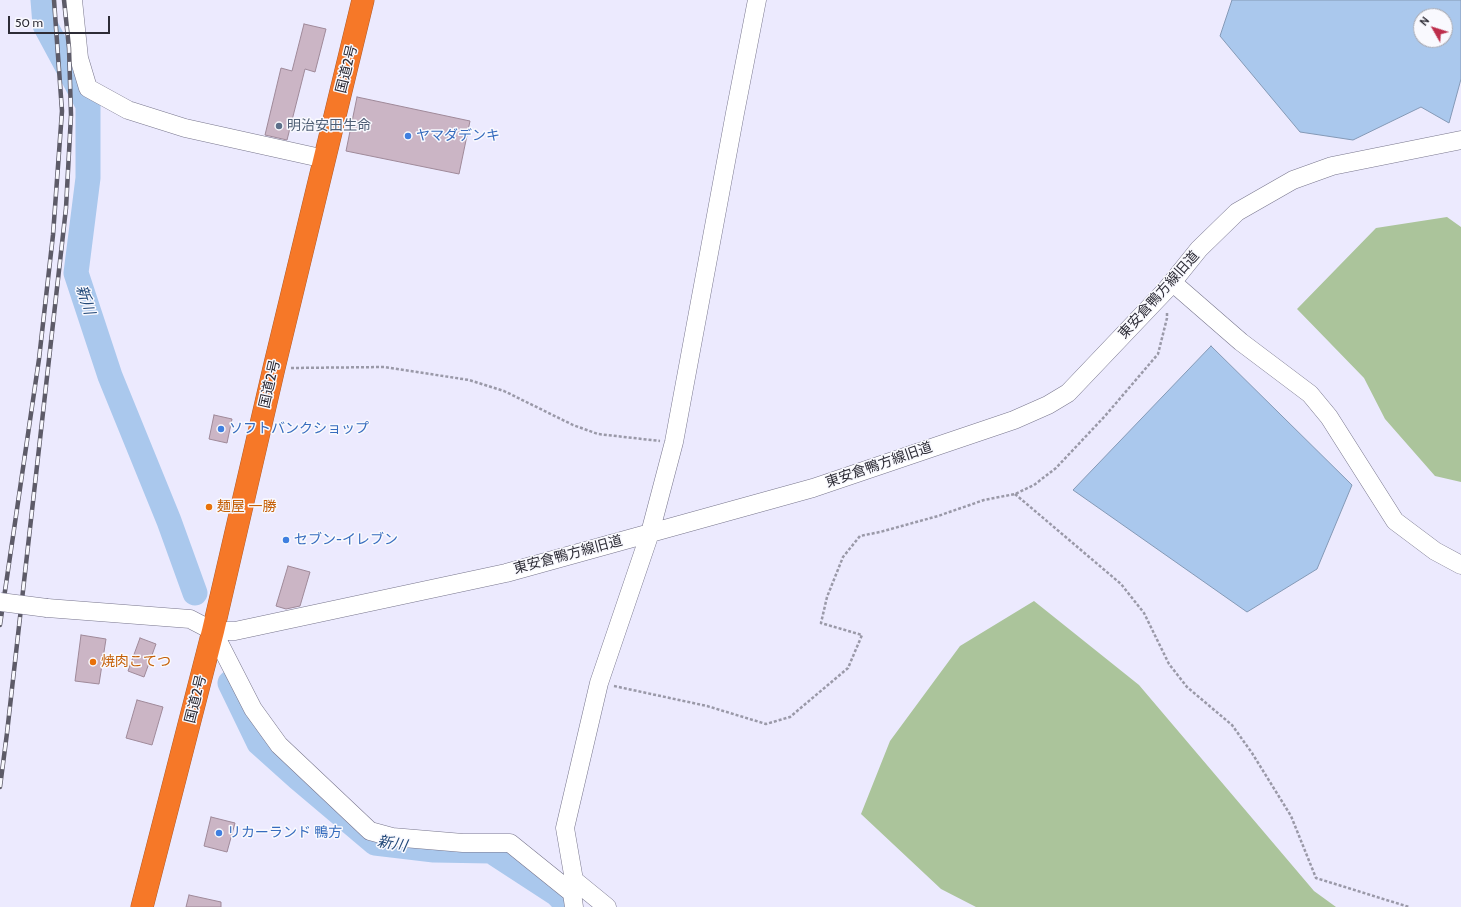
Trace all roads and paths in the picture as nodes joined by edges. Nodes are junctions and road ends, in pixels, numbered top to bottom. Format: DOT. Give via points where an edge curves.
graph roads {
  1 [pos="73,0"];
  2 [pos="363,0"];
  3 [pos="757,0"];
  4 [pos="1461,140"];
  5 [pos="325,159"];
  6 [pos="1169,286"];
  7 [pos="274,368"];
  8 [pos="674,442"];
  9 [pos="1015,494"];
  10 [pos="650,533"];
  11 [pos="1461,565"];
  12 [pos="0,602"];
  13 [pos="213,631"];
  14 [pos="599,683"];
  15 [pos="573,894"];
  16 [pos="142,907"];
  17 [pos="607,907"];
  18 [pos="1409,907"];
  1 -- 5 [label="street" via="79,58 88,88 128,110 185,128"];
  2 -- 5 [label="highway, 国道2号"];
  3 -- 8 [label="street"];
  4 -- 6 [label="street, 東安倉鴨方線旧道" via="1332,166 1293,180 1237,212 1199,249"];
  5 -- 7 [label="highway, 国道2号"];
  6 -- 9 [label="path" via="1168,318 1158,354 1056,468 1034,485"];
  6 -- 10 [label="street, 東安倉鴨方線旧道" via="1068,393 1048,405 1014,420 813,488"];
  6 -- 11 [label="street" via="1310,394 1329,417 1395,521 1435,551"];
  7 -- 8 [label="path" via="384,368 468,380 504,391 573,425 598,434"];
  7 -- 13 [label="highway, 国道2号"];
  8 -- 10 [label="street"];
  9 -- 14 [label="path" via="984,500 938,516 860,536 843,557 827,597 821,623 862,635 848,668 790,717 766,724 707,706"];
  9 -- 18 [label="path" via="1121,584 1144,613 1169,664 1187,687 1232,725 1252,752 1291,816 1316,878"];
  10 -- 13 [label="street, 東安倉鴨方線旧道" via="506,572 235,632"];
  10 -- 14 [label="street"];
  12 -- 13 [label="street, bridge" via="190,619"];
  13 -- 15 [label="street" via="254,709 279,745 370,831 392,837 463,843 510,843"];
  13 -- 16 [label="highway, 国道2号"];
  14 -- 15 [label="street" via="564,828"];
  15 -- 17 [label="street"];
}
